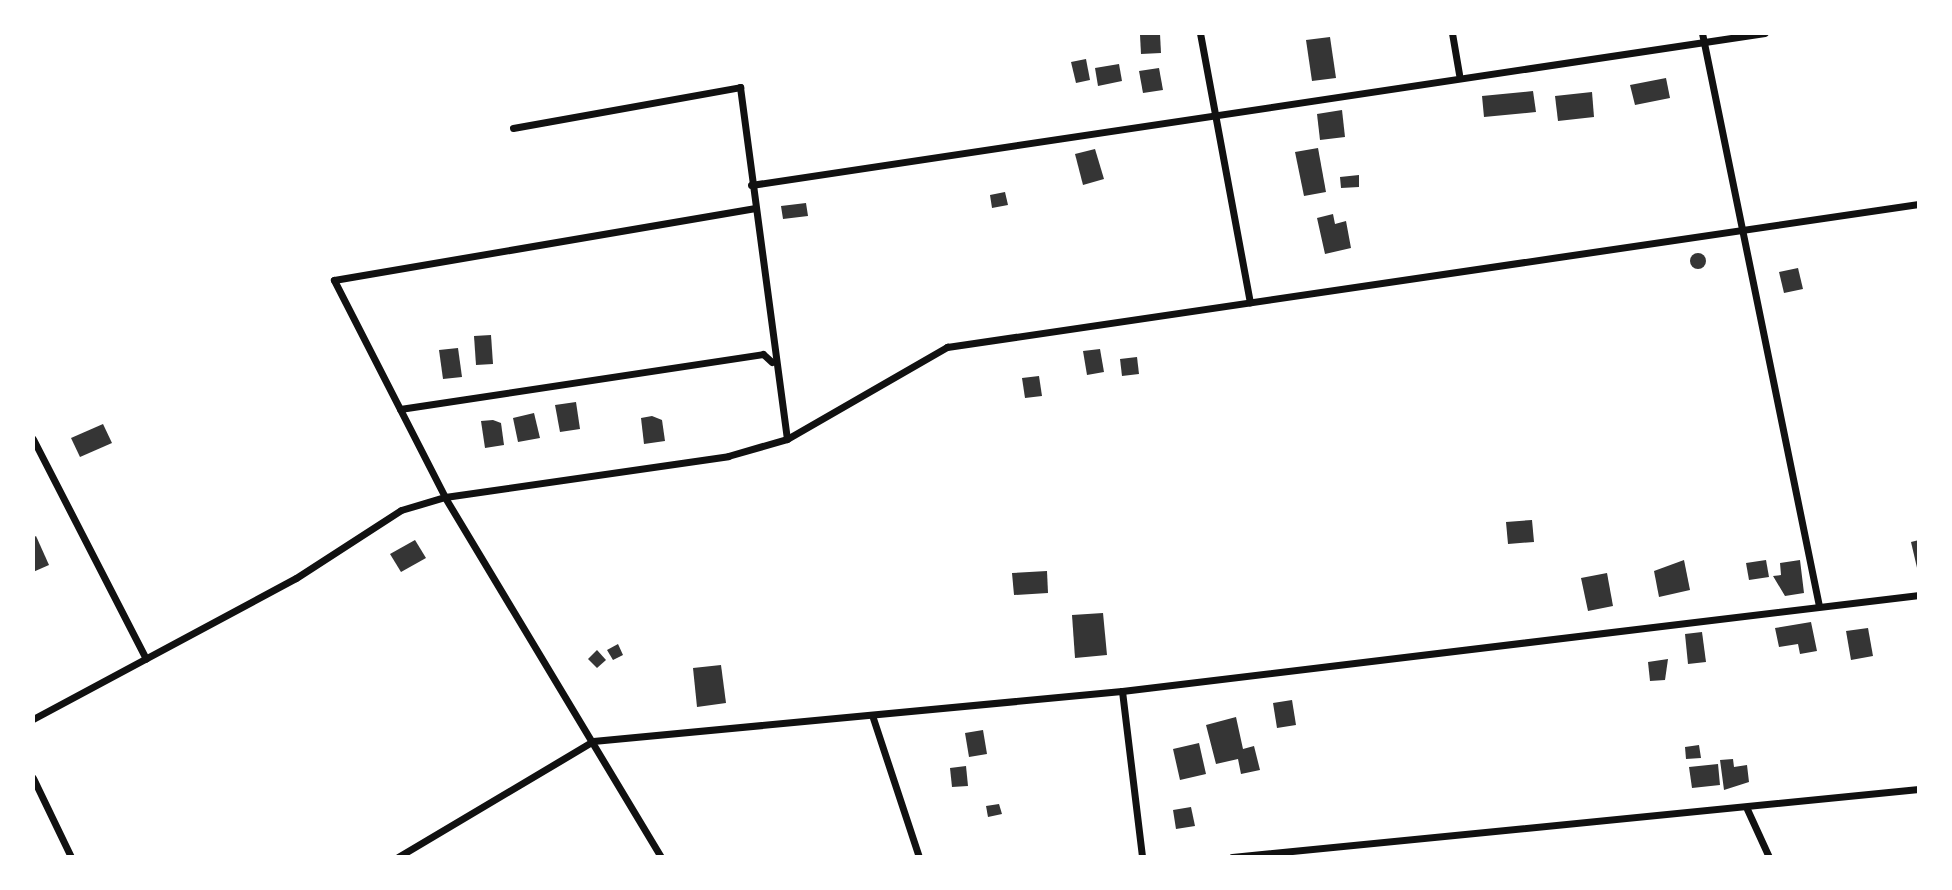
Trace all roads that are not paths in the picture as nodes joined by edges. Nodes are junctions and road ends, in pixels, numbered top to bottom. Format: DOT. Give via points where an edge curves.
graph roads {
  1 [pos="1200,33"];
  2 [pos="1452,33"];
  3 [pos="1702,33"];
  4 [pos="1765,33"];
  5 [pos="1703,43"];
  6 [pos="1459,74"];
  7 [pos="1213,114"];
  8 [pos="513,128"];
  9 [pos="751,185"];
  10 [pos="1919,204"];
  11 [pos="754,208"];
  12 [pos="1741,232"];
  13 [pos="1250,302"];
  14 [pos="772,362"];
  15 [pos="400,409"];
  16 [pos="33,439"];
  17 [pos="787,439"];
  18 [pos="445,496"];
  19 [pos="1919,595"];
  20 [pos="1819,606"];
  21 [pos="146,659"];
  22 [pos="1122,691"];
  23 [pos="872,715"];
  24 [pos="33,719"];
  25 [pos="593,741"];
  26 [pos="33,778"];
  27 [pos="1919,789"];
  28 [pos="1747,809"];
  29 [pos="71,857"];
  30 [pos="398,857"];
  31 [pos="661,857"];
  32 [pos="919,857"];
  33 [pos="1142,857"];
  34 [pos="1232,857"];
  35 [pos="1769,857"];
  1 -- 7 [label="street"];
  2 -- 6 [label="street"];
  3 -- 5 [label="street"];
  4 -- 5 [label="street"];
  5 -- 6 [label="street"];
  5 -- 12 [label="street"];
  6 -- 7 [label="street"];
  7 -- 9 [label="street"];
  7 -- 13 [label="street"];
  8 -- 9 [label="street" via="740,87"];
  9 -- 11 [label="street"];
  10 -- 12 [label="street"];
  11 -- 14 [label="street"];
  11 -- 15 [label="street" via="334,280"];
  12 -- 13 [label="street"];
  12 -- 20 [label="street"];
  13 -- 17 [label="street" via="947,347"];
  14 -- 15 [label="street" via="763,354"];
  14 -- 17 [label="street"];
  15 -- 18 [label="street"];
  16 -- 21 [label="street"];
  17 -- 18 [label="street" via="728,456"];
  18 -- 21 [label="street" via="401,510 296,578"];
  18 -- 25 [label="street"];
  19 -- 20 [label="street"];
  20 -- 22 [label="street"];
  21 -- 24 [label="street"];
  22 -- 23 [label="street"];
  22 -- 33 [label="street"];
  23 -- 25 [label="street"];
  23 -- 32 [label="street"];
  25 -- 30 [label="street"];
  25 -- 31 [label="street"];
  26 -- 29 [label="street"];
  27 -- 28 [label="street"];
  28 -- 34 [label="street"];
  28 -- 35 [label="street"];
}
